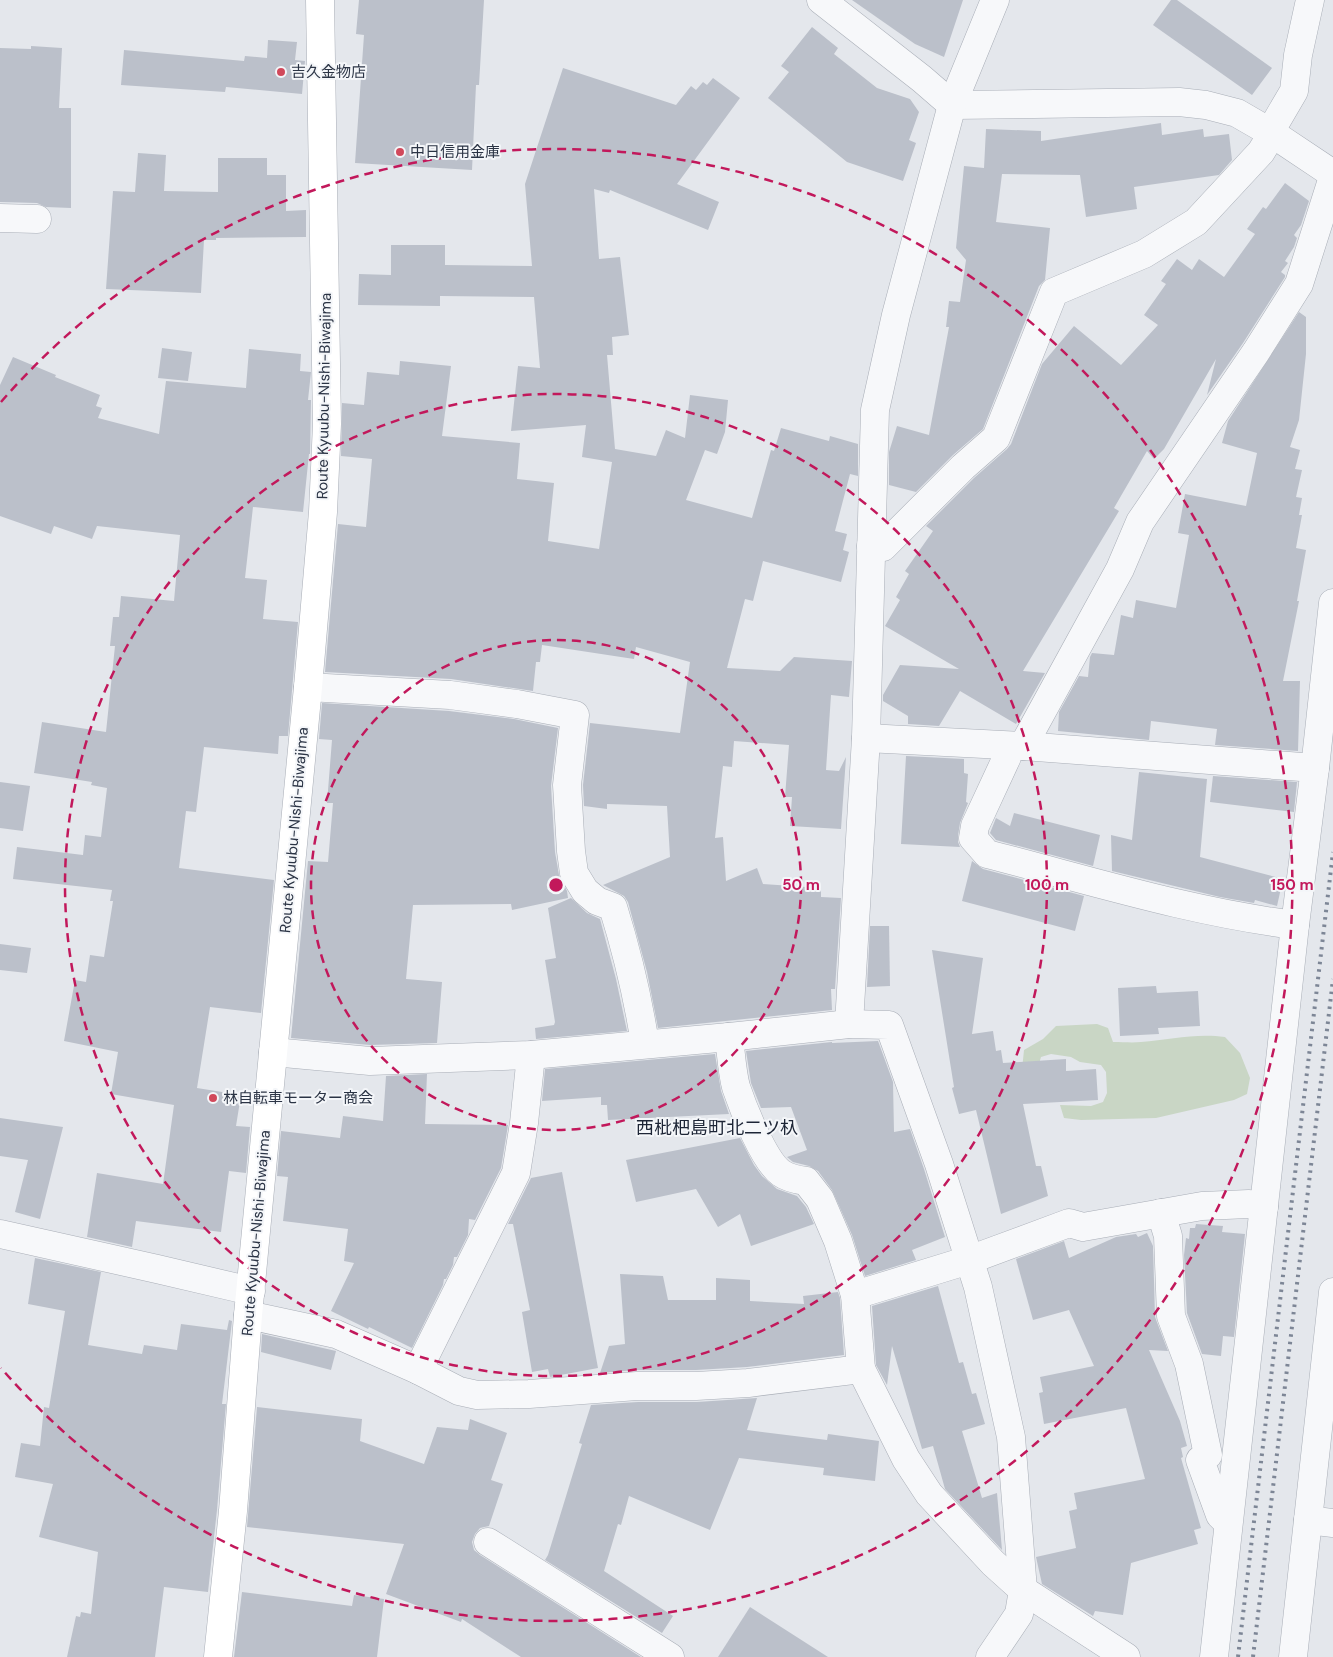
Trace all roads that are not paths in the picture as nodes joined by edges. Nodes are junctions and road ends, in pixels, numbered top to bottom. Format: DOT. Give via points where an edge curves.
graph roads {
  1 [pos="320,0"];
  2 [pos="821,0"];
  3 [pos="995,0"];
  4 [pos="1310,0"];
  5 [pos="952,106"];
  6 [pos="1271,133"];
  7 [pos="1333,175"];
  8 [pos="0,218"];
  9 [pos="37,219"];
  10 [pos="871,546"];
  11 [pos="1333,603"];
  12 [pos="308,687"];
  13 [pos="866,738"];
  14 [pos="1015,746"];
  15 [pos="1315,768"];
  16 [pos="1295,925"];
  17 [pos="849,1024"];
  18 [pos="729,1037"];
  19 [pos="645,1044"];
  20 [pos="273,1052"];
  21 [pos="531,1055"];
  22 [pos="1264,1207"];
  23 [pos="1161,1213"];
  24 [pos="0,1234"];
  25 [pos="969,1260"];
  26 [pos="1333,1292"];
  27 [pos="855,1295"];
  28 [pos="249,1303"];
  29 [pos="861,1369"];
  30 [pos="418,1370"];
  31 [pos="1320,1521"];
  32 [pos="1228,1523"];
  33 [pos="488,1542"];
  34 [pos="1023,1590"];
  35 [pos="218,1657"];
  36 [pos="670,1657"];
  37 [pos="990,1657"];
  38 [pos="1126,1657"];
  39 [pos="1214,1657"];
  40 [pos="1293,1657"];
  1 -- 12 [label="main road, Route Kyuubu-Nishi-Biwajima" via="327,424"];
  2 -- 5 [label="street"];
  3 -- 5 [label="street"];
  4 -- 6 [label="street" via="1294,91"];
  5 -- 6 [label="street" via="1179,102 1237,113"];
  5 -- 10 [label="street" via="896,315 875,410"];
  6 -- 7 [label="street"];
  6 -- 10 [label="street" via="1261,152 1196,222 1144,254 1054,292 996,438 883,547"];
  7 -- 14 [label="street" via="1300,284 1140,522 1120,569"];
  8 -- 9 [label="street"];
  10 -- 13 [label="street"];
  11 -- 15 [label="street"];
  12 -- 19 [label="street" via="450,695 575,715 567,785 574,873 597,901 613,907 640,1009"];
  12 -- 20 [label="main road, Route Kyuubu-Nishi-Biwajima"];
  13 -- 14 [label="street"];
  13 -- 17 [label="street"];
  14 -- 15 [label="street"];
  14 -- 16 [label="street" via="1007,756 975,826 973,838 987,854 1195,908"];
  15 -- 16 [label="street"];
  16 -- 22 [label="street"];
  17 -- 18 [label="street"];
  17 -- 25 [label="street" via="889,1025 939,1164"];
  18 -- 19 [label="street"];
  18 -- 27 [label="street" via="736,1086 754,1130 771,1164 782,1174 806,1181 820,1199 838,1240"];
  19 -- 21 [label="street"];
  20 -- 21 [label="street" via="370,1061"];
  20 -- 28 [label="main road, Route Kyuubu-Nishi-Biwajima"];
  21 -- 30 [label="street" via="516,1173"];
  22 -- 23 [label="street" via="1249,1204 1202,1206"];
  22 -- 32 [label="street"];
  23 -- 25 [label="street" via="1083,1227 1070,1224"];
  23 -- 32 [label="street" via="1168,1236 1170,1316 1189,1364 1208,1455 1200,1460 1220,1515"];
  24 -- 28 [label="street" via="157,1268"];
  25 -- 27 [label="street"];
  25 -- 34 [label="street" via="978,1287 1011,1437"];
  26 -- 31 [label="street"];
  27 -- 29 [label="street"];
  28 -- 30 [label="street" via="336,1334"];
  28 -- 35 [label="main road, Route Kyuubu-Nishi-Biwajima"];
  29 -- 30 [label="street" via="748,1383 478,1395 459,1391"];
  29 -- 34 [label="street" via="906,1459 929,1494"];
  31 -- 40 [label="street"];
  32 -- 39 [label="street"];
  33 -- 36 [label="street"];
  34 -- 37 [label="street" via="1019,1614"];
  34 -- 38 [label="street"];
}
